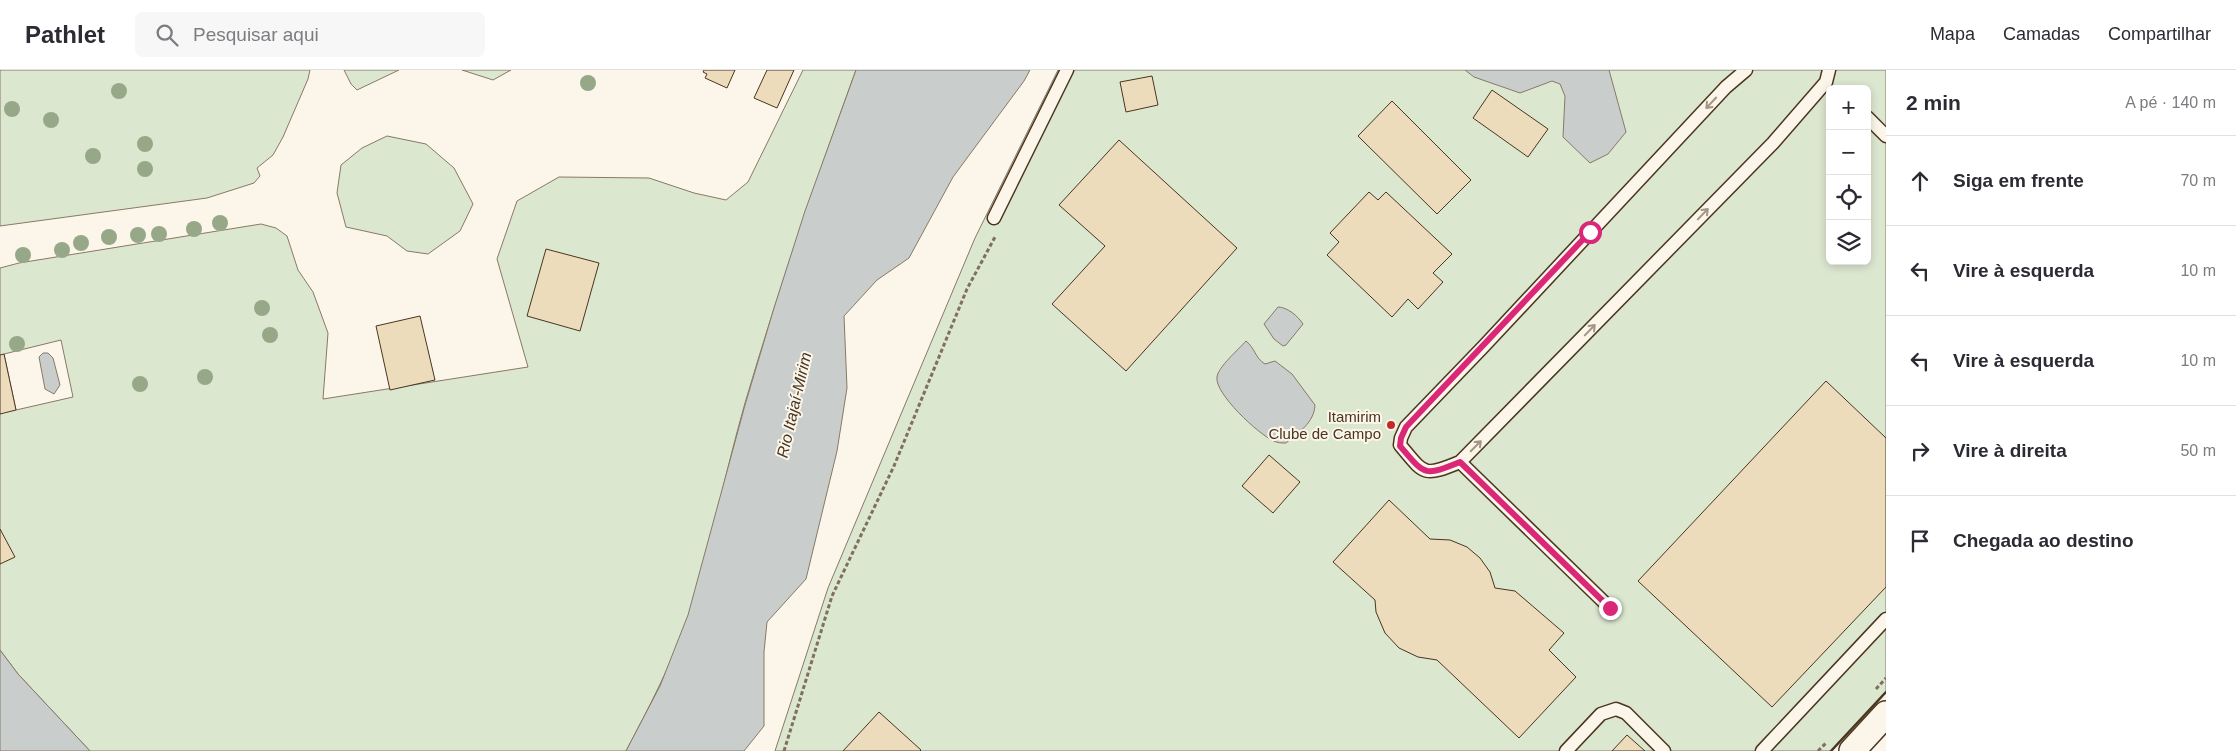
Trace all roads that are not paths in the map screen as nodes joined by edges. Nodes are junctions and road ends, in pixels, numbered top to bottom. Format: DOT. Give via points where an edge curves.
graph roads {
  1 [pos="1067,70"];
  2 [pos="1746,70"];
  3 [pos="1830,80"];
  4 [pos="1871,121"];
  5 [pos="1886,136"];
  6 [pos="997,224"];
  7 [pos="1460,462"];
  8 [pos="1610,608"];
  9 [pos="1886,619"];
  10 [pos="1886,714"];
  11 [pos="1566,751"];
  12 [pos="1664,751"];
  13 [pos="1762,751"];
  14 [pos="1852,751"];
  1 -- 6 [label="lane"];
  2 -- 7 [label="lane, one-way" via="1726,87 1406,427 1400,446 1419,468 1434,473"];
  7 -- 3 [label="lane, one-way" via="1773,143"];
  4 -- 5 [label="lane"];
  7 -- 8 [label="lane"];
  9 -- 13 [label="lane"];
  10 -- 14 [label="street"];
  11 -- 12 [label="lane" via="1601,714 1616,709 1626,713"];
}
